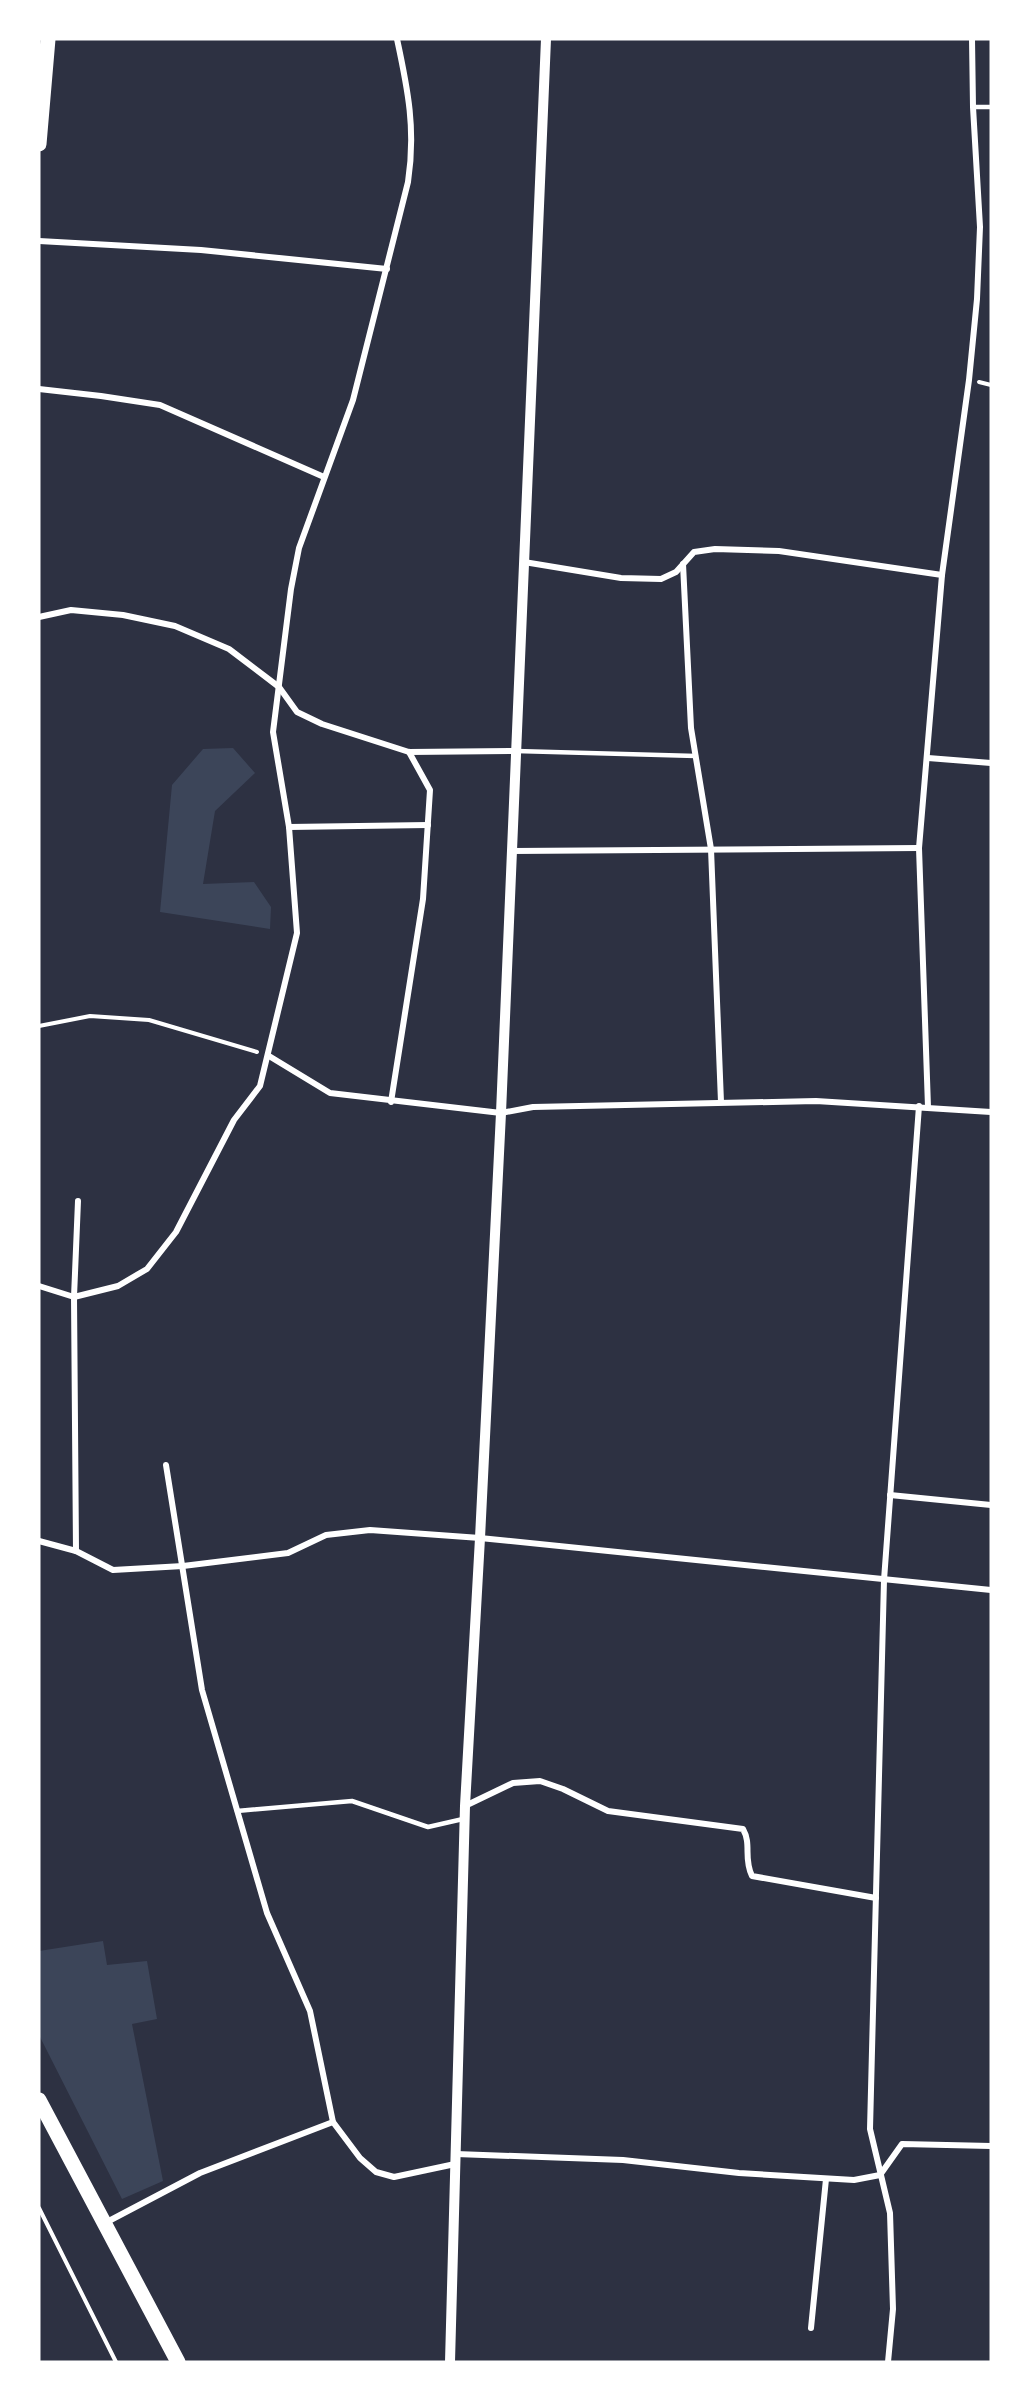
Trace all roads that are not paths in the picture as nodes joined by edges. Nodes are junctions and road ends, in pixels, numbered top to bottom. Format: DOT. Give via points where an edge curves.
graph roads {
  1 [pos="48,39"];
  2 [pos="397,39"];
  3 [pos="546,39"];
  4 [pos="972,39"];
  5 [pos="973,107"];
  6 [pos="991,107"];
  7 [pos="39,144"];
  8 [pos="39,241"];
  9 [pos="387,269"];
  10 [pos="39,389"];
  11 [pos="324,477"];
  12 [pos="524,562"];
  13 [pos="683,564"];
  14 [pos="942,575"];
  15 [pos="39,617"];
  16 [pos="279,687"];
  17 [pos="516,751"];
  18 [pos="409,752"];
  19 [pos="696,756"];
  20 [pos="928,758"];
  21 [pos="991,763"];
  22 [pos="428,825"];
  23 [pos="289,827"];
  24 [pos="919,848"];
  25 [pos="711,849"];
  26 [pos="512,851"];
  27 [pos="270,1056"];
  28 [pos="391,1102"];
  29 [pos="721,1102"];
  30 [pos="919,1106"];
  31 [pos="928,1107"];
  32 [pos="991,1112"];
  33 [pos="501,1113"];
  34 [pos="78,1201"];
  35 [pos="39,1286"];
  36 [pos="74,1297"];
  37 [pos="166,1465"];
  38 [pos="890,1495"];
  39 [pos="991,1505"];
  40 [pos="480,1538"];
  41 [pos="39,1541"];
  42 [pos="76,1551"];
  43 [pos="183,1566"];
  44 [pos="884,1580"];
  45 [pos="991,1590"];
  46 [pos="465,1806"];
  47 [pos="237,1811"];
  48 [pos="464,1818"];
  49 [pos="876,1898"];
  50 [pos="39,2100"];
  51 [pos="333,2122"];
  52 [pos="991,2146"];
  53 [pos="455,2159"];
  54 [pos="880,2175"];
  55 [pos="826,2178"];
  56 [pos="104,2223"];
  57 [pos="812,2328"];
  58 [pos="178,2362"];
  59 [pos="450,2362"];
  60 [pos="888,2362"];
  1 -- 7 [label="highway"];
  2 -- 9 [label="street" via="410,98 412,154"];
  3 -- 12 [label="street"];
  4 -- 5 [label="street"];
  5 -- 6 [label="lane"];
  5 -- 14 [label="street" via="980,227 977,299"];
  8 -- 9 [label="street" via="201,250"];
  9 -- 11 [label="street" via="353,400"];
  10 -- 11 [label="street" via="160,405"];
  11 -- 16 [label="street" via="299,548"];
  12 -- 13 [label="street" via="621,578 661,579"];
  12 -- 17 [label="street"];
  13 -- 14 [label="street" via="694,552 715,549 779,551"];
  13 -- 19 [label="street" via="691,728"];
  14 -- 20 [label="street"];
  15 -- 16 [label="street" via="71,610 176,626 229,649"];
  16 -- 18 [label="street" via="297,712"];
  16 -- 23 [label="street" via="273,732"];
  17 -- 18 [label="street"];
  17 -- 19 [label="lane"];
  17 -- 26 [label="street"];
  18 -- 22 [label="street" via="430,790"];
  19 -- 25 [label="street"];
  20 -- 21 [label="street"];
  20 -- 24 [label="street"];
  22 -- 23 [label="street"];
  22 -- 28 [label="street" via="423,899"];
  23 -- 27 [label="street" via="297,933"];
  24 -- 25 [label="street"];
  24 -- 31 [label="street"];
  25 -- 26 [label="street"];
  25 -- 29 [label="street"];
  26 -- 33 [label="street"];
  27 -- 28 [label="street" via="330,1093"];
  27 -- 36 [label="street" via="261,1086 234,1120 176,1232 147,1269 118,1286"];
  28 -- 33 [label="street"];
  29 -- 30 [label="street"];
  29 -- 33 [label="street" via="533,1107"];
  30 -- 31 [label="street"];
  30 -- 38 [label="street"];
  31 -- 32 [label="street"];
  33 -- 40 [label="street"];
  34 -- 36 [label="street"];
  35 -- 36 [label="street"];
  36 -- 42 [label="street"];
  37 -- 43 [label="street"];
  38 -- 39 [label="street"];
  38 -- 44 [label="street"];
  40 -- 43 [label="street" via="370,1530 326,1535 288,1552"];
  40 -- 44 [label="street"];
  40 -- 46 [label="street"];
  41 -- 42 [label="street"];
  42 -- 43 [label="street" via="113,1570"];
  43 -- 47 [label="street" via="202,1690"];
  44 -- 45 [label="street"];
  44 -- 49 [label="street"];
  46 -- 48 [label="street"];
  46 -- 49 [label="street" via="513,1783 540,1781 608,1811 743,1829 748,1838 746,1864 752,1875"];
  47 -- 48 [label="lane" via="352,1801 428,1827"];
  47 -- 51 [label="street" via="267,1913 310,2010"];
  48 -- 53 [label="street"];
  49 -- 54 [label="street" via="870,2129"];
  50 -- 56 [label="highway"];
  51 -- 53 [label="street" via="360,2158 376,2172 394,2177"];
  51 -- 56 [label="street" via="201,2173"];
  52 -- 54 [label="street" via="902,2144"];
  53 -- 55 [label="street" via="622,2160"];
  53 -- 59 [label="street"];
  54 -- 55 [label="street" via="854,2180"];
  54 -- 60 [label="street" via="890,2213 893,2308"];
  55 -- 57 [label="street"];
  56 -- 58 [label="highway"];
}
